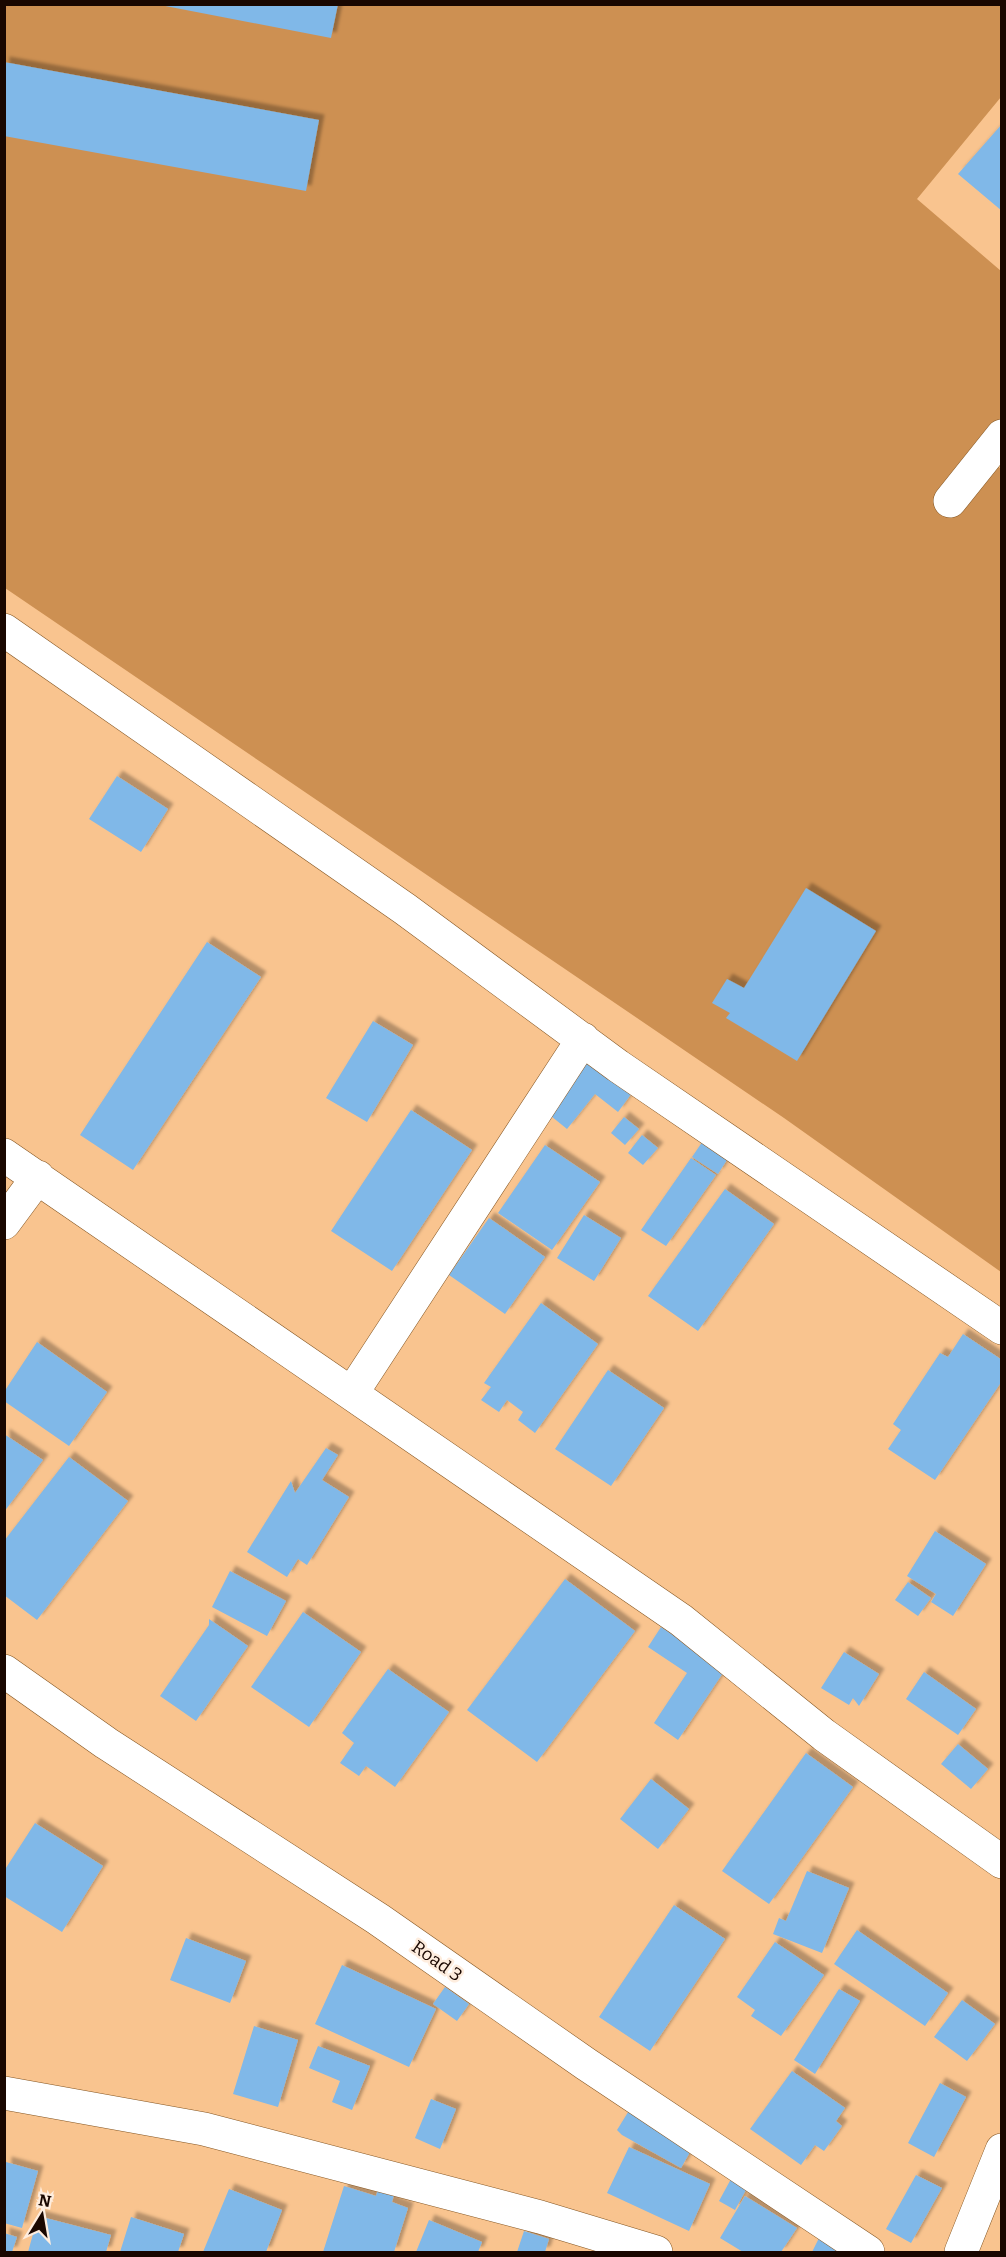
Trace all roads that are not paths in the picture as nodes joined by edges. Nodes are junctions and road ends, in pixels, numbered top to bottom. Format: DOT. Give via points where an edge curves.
graph roads {
  1 [pos="1002,436"];
  2 [pos="950,501"];
  3 [pos="4,630"];
  4 [pos="583,1040"];
  5 [pos="4,1155"];
  6 [pos="38,1177"];
  7 [pos="4,1223"];
  8 [pos="1002,1328"];
  9 [pos="352,1393"];
  10 [pos="4,1671"];
  11 [pos="1002,1862"];
  12 [pos="4,2093"];
  13 [pos="1002,2150"];
  14 [pos="656,2253"];
  15 [pos="868,2253"];
  16 [pos="961,2253"];
  1 -- 2 [label="street"];
  3 -- 4 [label="street" via="405,909"];
  4 -- 8 [label="street"];
  4 -- 9 [label="street"];
  5 -- 6 [label="street"];
  6 -- 7 [label="street"];
  6 -- 9 [label="street"];
  9 -- 11 [label="street" via="681,1620 824,1735"];
  10 -- 15 [label="street, Road 3" via="106,1743 378,1919"];
  12 -- 14 [label="street" via="204,2129 540,2217"];
  13 -- 16 [label="street"];
}
